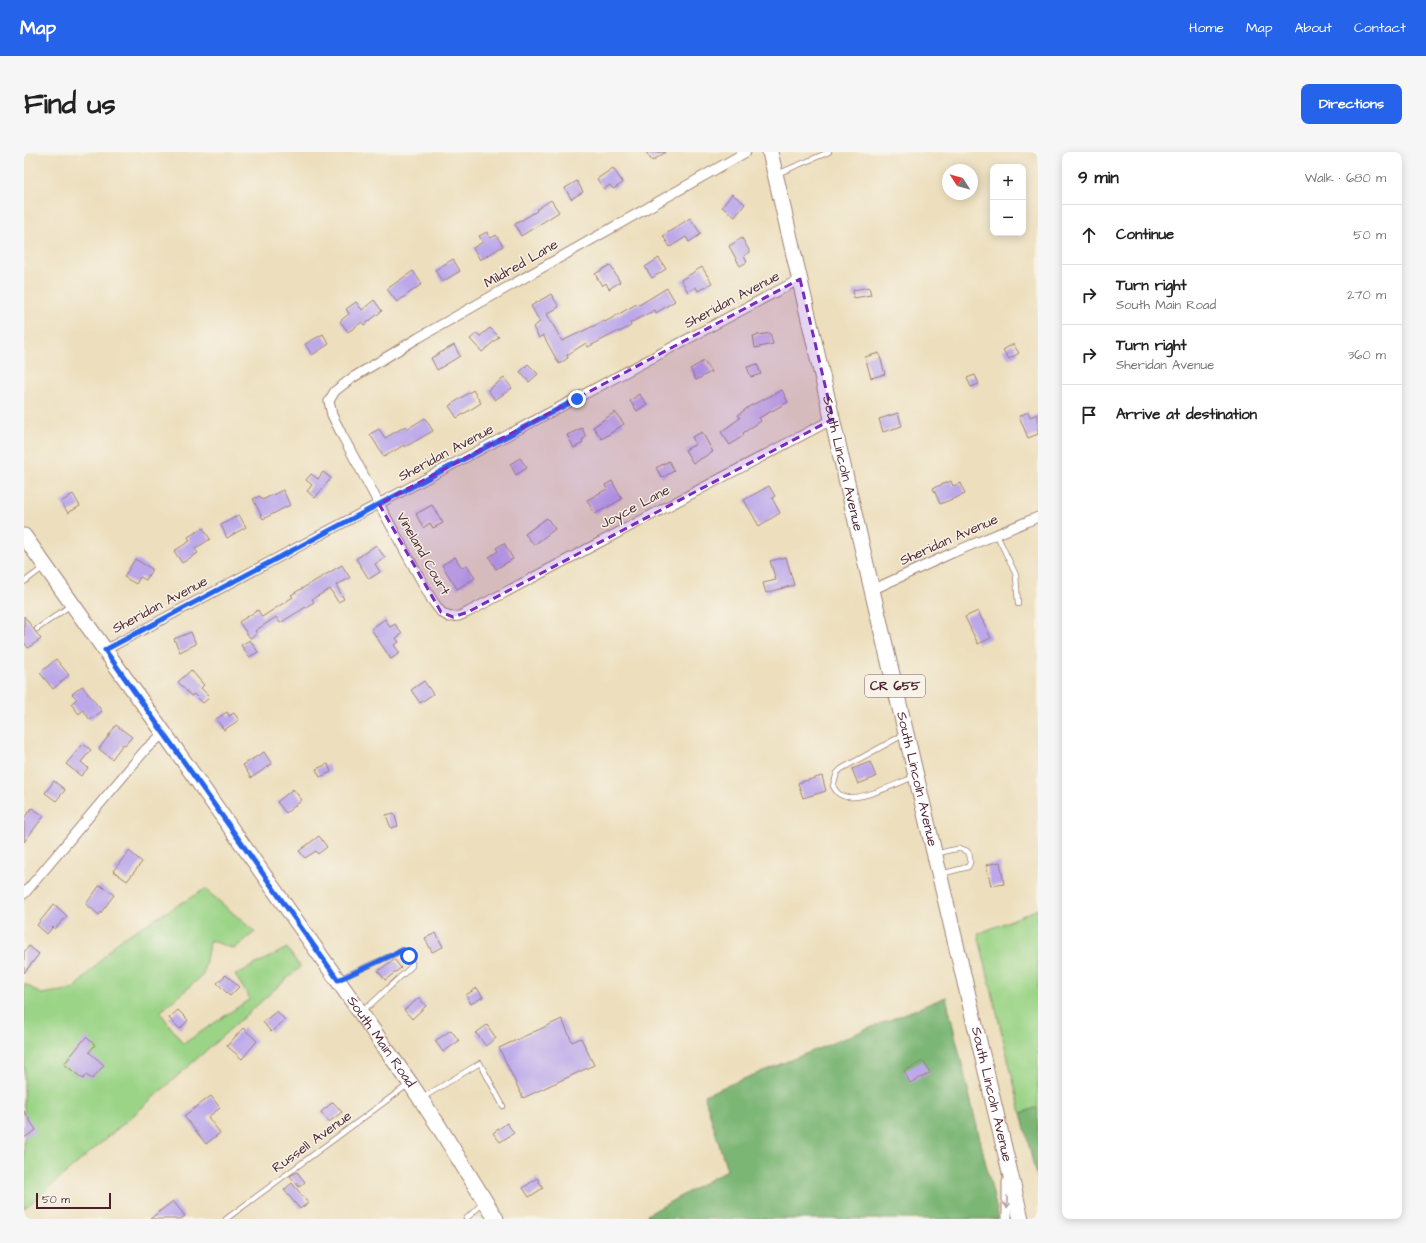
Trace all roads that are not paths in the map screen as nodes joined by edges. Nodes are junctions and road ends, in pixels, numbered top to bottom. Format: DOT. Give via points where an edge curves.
graph roads {
  1 [pos="746,152"];
  2 [pos="770,152"];
  3 [pos="829,152"];
  4 [pos="776,175"];
  5 [pos="800,279"];
  6 [pos="332,415"];
  7 [pos="833,419"];
  8 [pos="379,504"];
  9 [pos="1038,517"];
  10 [pos="997,535"];
  11 [pos="24,536"];
  12 [pos="46,566"];
  13 [pos="24,582"];
  14 [pos="872,590"];
  15 [pos="72,604"];
  16 [pos="1018,604"];
  17 [pos="450,617"];
  18 [pos="37,629"];
  19 [pos="105,650"];
  20 [pos="164,733"];
  21 [pos="906,733"];
  22 [pos="916,776"];
  23 [pos="934,855"];
  24 [pos="939,874"];
  25 [pos="24,894"];
  26 [pos="338,980"];
  27 [pos="359,1010"];
  28 [pos="410,1083"];
  29 [pos="421,1099"];
  30 [pos="503,1106"];
  31 [pos="1006,1157"];
  32 [pos="485,1201"];
  33 [pos="226,1219"];
  34 [pos="466,1219"];
  35 [pos="496,1219"];
  36 [pos="1007,1219"];
  37 [pos="1021,1219"];
  1 -- 6 [label="street, Mildred Lane" via="352,378 332,394 328,404"];
  2 -- 4 [label="main road, South Lincoln Avenue / CR 655"];
  3 -- 4 [label="lane"];
  4 -- 5 [label="main road, South Lincoln Avenue / CR 655"];
  5 -- 7 [label="main road, South Lincoln Avenue / CR 655"];
  5 -- 8 [label="street, Sheridan Avenue"];
  6 -- 8 [label="street, Vineland Court"];
  7 -- 14 [label="main road, South Lincoln Avenue / CR 655"];
  7 -- 17 [label="street, Joyce Lane" via="468,612"];
  8 -- 17 [label="street, Vineland Court" via="432,600 445,616"];
  8 -- 19 [label="street, Sheridan Avenue"];
  9 -- 10 [label="street, Sheridan Avenue"];
  10 -- 14 [label="street, Sheridan Avenue"];
  10 -- 16 [label="lane" via="1016,575"];
  11 -- 12 [label="main road, South Main Road"];
  12 -- 13 [label="lane"];
  12 -- 15 [label="main road, South Main Road"];
  14 -- 21 [label="main road, South Lincoln Avenue / CR 655"];
  15 -- 18 [label="lane"];
  15 -- 19 [label="main road, South Main Road"];
  19 -- 20 [label="main road, South Main Road"];
  20 -- 25 [label="street" via="146,749"];
  20 -- 26 [label="main road, South Main Road"];
  21 -- 22 [label="main road, South Lincoln Avenue / CR 655"];
  21 -- 22 [label="lane" via="841,769 833,786 839,795 850,798 862,797"];
  22 -- 23 [label="main road, South Lincoln Avenue / CR 655"];
  23 -- 24 [label="main road, South Lincoln Avenue / CR 655"];
  23 -- 24 [label="lane" via="964,849 970,855 968,867"];
  24 -- 31 [label="main road, South Lincoln Avenue / CR 655"];
  26 -- 27 [label="main road, South Main Road"];
  26 -- 27 [label="lane" via="403,950 409,956 412,966 370,1005"];
  27 -- 28 [label="main road, South Main Road"];
  28 -- 29 [label="main road, South Main Road"];
  28 -- 33 [label="lane, Russell Avenue"];
  29 -- 30 [label="lane" via="480,1063"];
  29 -- 32 [label="main road, South Main Road"];
  31 -- 36 [label="street, one-way"];
  31 -- 37 [label="main road, South Lincoln Avenue / CR 655"];
  32 -- 34 [label="lane"];
  32 -- 35 [label="main road, South Main Road"];
}
